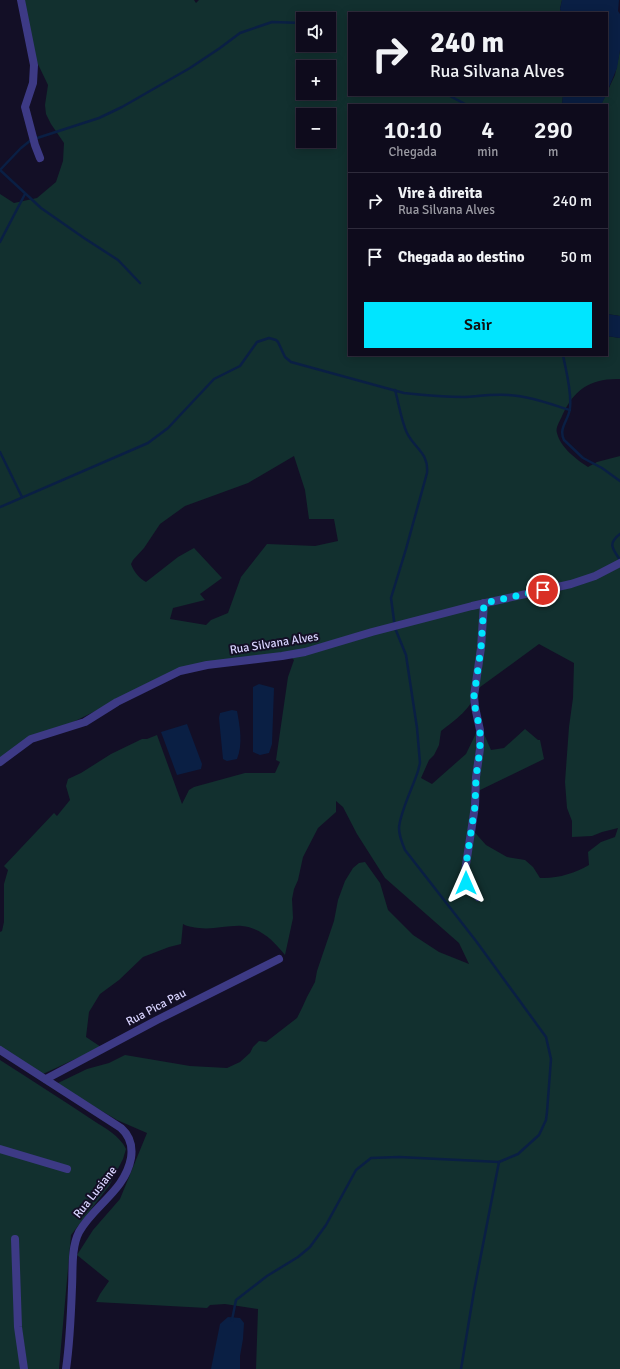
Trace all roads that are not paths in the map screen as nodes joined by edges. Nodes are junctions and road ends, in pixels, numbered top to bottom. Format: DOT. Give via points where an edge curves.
graph roads {
  1 [pos="22,0"];
  2 [pos="40,158"];
  3 [pos="620,563"];
  4 [pos="484,603"];
  5 [pos="0,762"];
  6 [pos="478,897"];
  7 [pos="279,959"];
  8 [pos="0,1050"];
  9 [pos="46,1079"];
  10 [pos="0,1150"];
  11 [pos="68,1169"];
  12 [pos="16,1239"];
  13 [pos="24,1369"];
  14 [pos="66,1369"];
  1 -- 2 [label="street" via="34,64 33,82 25,107"];
  3 -- 4 [label="street, Rua Silvana Alves" via="571,584"];
  4 -- 5 [label="street, Rua Silvana Alves" via="305,652 207,664 180,671 117,702 85,722 31,739"];
  4 -- 6 [label="street" via="474,696 480,730 480,749 465,871 466,883"];
  7 -- 9 [label="street, Rua Pica Pau"];
  8 -- 9 [label="street, Rua Lusiane"];
  9 -- 14 [label="street, Rua Lusiane" via="121,1128 132,1145 130,1165 122,1181 80,1231 76,1240 70,1346"];
  10 -- 11 [label="street"];
  12 -- 13 [label="street" via="18,1327"];
}
